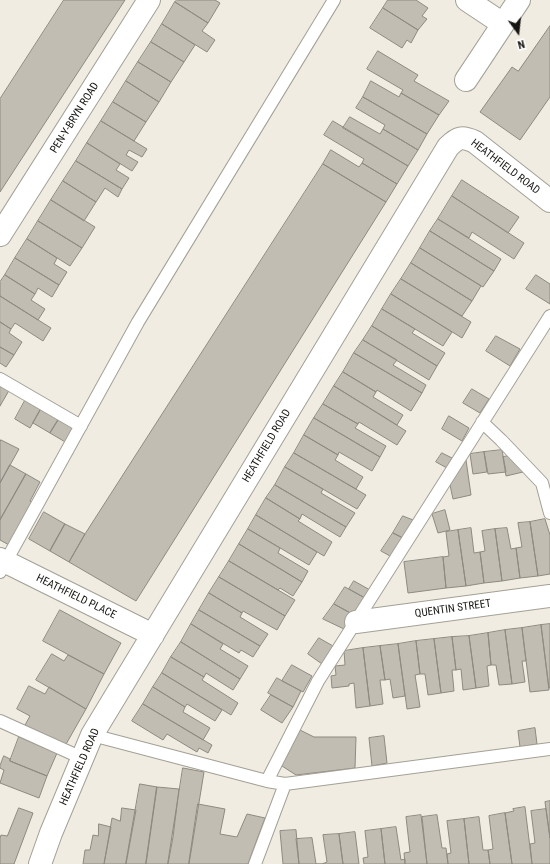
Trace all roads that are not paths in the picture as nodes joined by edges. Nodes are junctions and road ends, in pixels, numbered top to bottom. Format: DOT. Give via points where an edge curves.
graph roads {
  1 [pos="149,0"];
  2 [pos="334,0"];
  3 [pos="467,0"];
  4 [pos="519,0"];
  5 [pos="503,24"];
  6 [pos="466,80"];
  7 [pos="550,202"];
  8 [pos="0,235"];
  9 [pos="550,316"];
  10 [pos="0,378"];
  11 [pos="482,422"];
  12 [pos="81,426"];
  13 [pos="550,513"];
  14 [pos="2,565"];
  15 [pos="550,596"];
  16 [pos="356,622"];
  17 [pos="153,635"];
  18 [pos="0,721"];
  19 [pos="92,735"];
  20 [pos="550,749"];
  21 [pos="82,758"];
  22 [pos="267,781"];
  23 [pos="285,784"];
  24 [pos="40,864"];
  25 [pos="255,864"];
  1 -- 8 [label="street, PEN-Y-BRYN ROAD"];
  2 -- 12 [label="lane" via="138,322"];
  3 -- 5 [label="street"];
  4 -- 5 [label="street"];
  5 -- 6 [label="street"];
  7 -- 17 [label="street, HEATHFIELD ROAD" via="475,142 465,138 456,140 448,147"];
  9 -- 11 [label="lane"];
  10 -- 12 [label="lane"];
  11 -- 13 [label="lane" via="542,484"];
  11 -- 16 [label="lane"];
  12 -- 14 [label="lane"];
  14 -- 17 [label="street, HEATHFIELD PLACE"];
  15 -- 16 [label="street, QUENTIN STREET"];
  16 -- 22 [label="lane" via="318,681"];
  17 -- 19 [label="street, HEATHFIELD ROAD"];
  18 -- 21 [label="lane"];
  19 -- 21 [label="street, HEATHFIELD ROAD"];
  19 -- 22 [label="lane"];
  20 -- 23 [label="lane"];
  21 -- 24 [label="street, HEATHFIELD ROAD"];
  22 -- 23 [label="lane"];
  23 -- 25 [label="lane"];
}
